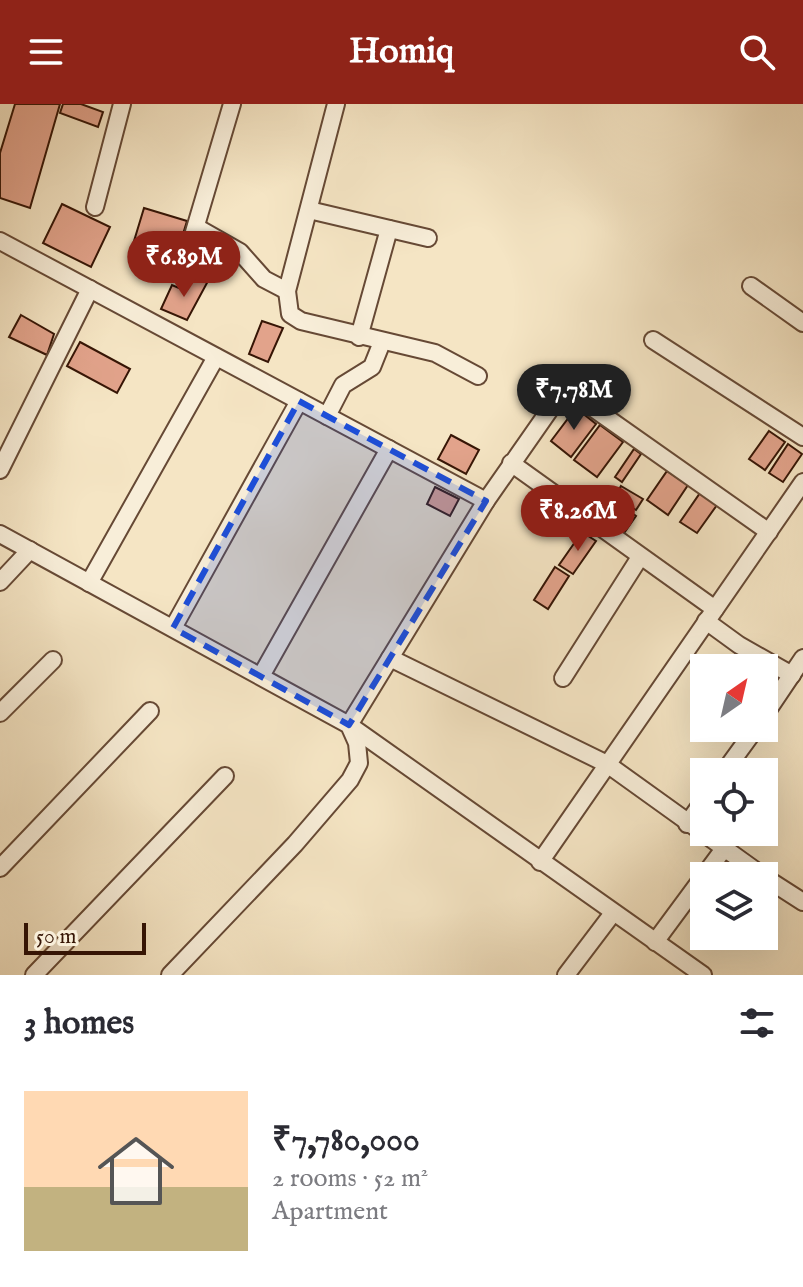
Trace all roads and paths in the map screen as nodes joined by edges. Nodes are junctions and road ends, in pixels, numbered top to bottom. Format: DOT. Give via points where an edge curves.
graph roads {
  1 [pos="122,104"];
  2 [pos="232,104"];
  3 [pos="336,104"];
  4 [pos="95,207"];
  5 [pos="309,210"];
  6 [pos="389,229"];
  7 [pos="428,238"];
  8 [pos="0,241"];
  9 [pos="751,286"];
  10 [pos="90,289"];
  11 [pos="287,291"];
  12 [pos="803,323"];
  13 [pos="359,337"];
  14 [pos="653,340"];
  15 [pos="382,342"];
  16 [pos="216,357"];
  17 [pos="478,376"];
  18 [pos="299,401"];
  19 [pos="327,416"];
  20 [pos="803,437"];
  21 [pos="389,449"];
  22 [pos="511,463"];
  23 [pos="0,470"];
  24 [pos="801,490"];
  25 [pos="486,501"];
  26 [pos="769,532"];
  27 [pos="0,534"];
  28 [pos="30,550"];
  29 [pos="640,557"];
  30 [pos="0,582"];
  31 [pos="89,583"];
  32 [pos="711,615"];
  33 [pos="173,628"];
  34 [pos="390,658"];
  35 [pos="803,658"];
  36 [pos="53,660"];
  37 [pos="792,675"];
  38 [pos="261,676"];
  39 [pos="563,678"];
  40 [pos="778,696"];
  41 [pos="150,711"];
  42 [pos="0,713"];
  43 [pos="349,725"];
  44 [pos="607,764"];
  45 [pos="225,776"];
  46 [pos="690,820"];
  47 [pos="687,824"];
  48 [pos="723,850"];
  49 [pos="540,862"];
  50 [pos="742,862"];
  51 [pos="0,868"];
  52 [pos="778,885"];
  53 [pos="803,902"];
  54 [pos="613,913"];
  55 [pos="655,942"];
  56 [pos="34,975"];
  57 [pos="170,975"];
  58 [pos="566,975"];
  59 [pos="703,975"];
  1 -- 4 [label="street"];
  2 -- 11 [label="street" via="195,230 240,252 264,279"];
  3 -- 5 [label="street"];
  5 -- 6 [label="street"];
  5 -- 11 [label="street"];
  6 -- 7 [label="street"];
  6 -- 13 [label="street"];
  8 -- 10 [label="street"];
  9 -- 12 [label="street"];
  10 -- 16 [label="street"];
  10 -- 23 [label="street"];
  11 -- 13 [label="street" via="290,314"];
  13 -- 15 [label="street"];
  14 -- 20 [label="street"];
  15 -- 17 [label="street" via="435,353"];
  15 -- 19 [label="street" via="372,367 343,385"];
  16 -- 18 [label="street"];
  16 -- 31 [label="street"];
  18 -- 19 [label="street"];
  18 -- 33 [label="street"];
  19 -- 21 [label="street"];
  21 -- 25 [label="street"];
  21 -- 38 [label="street"];
  22 -- 25 [label="street"];
  22 -- 26 [label="street" via="566,392"];
  22 -- 29 [label="street"];
  24 -- 26 [label="street"];
  25 -- 34 [label="street"];
  26 -- 32 [label="street"];
  27 -- 28 [label="street"];
  28 -- 30 [label="street"];
  28 -- 31 [label="street"];
  29 -- 32 [label="street"];
  29 -- 39 [label="street"];
  31 -- 33 [label="street"];
  32 -- 37 [label="street" via="739,645"];
  32 -- 44 [label="street"];
  33 -- 38 [label="street"];
  34 -- 43 [label="street"];
  34 -- 44 [label="street"];
  35 -- 37 [label="street"];
  36 -- 42 [label="street"];
  37 -- 40 [label="street"];
  38 -- 43 [label="street"];
  41 -- 51 [label="street"];
  43 -- 49 [label="street"];
  43 -- 57 [label="street" via="359,763 350,780"];
  44 -- 47 [label="street"];
  44 -- 49 [label="street"];
  45 -- 56 [label="street"];
  46 -- 47 [label="street"];
  47 -- 48 [label="street"];
  48 -- 50 [label="street"];
  48 -- 55 [label="street"];
  49 -- 54 [label="street"];
  52 -- 53 [label="street"];
  54 -- 55 [label="street"];
  54 -- 58 [label="street"];
  55 -- 59 [label="street"];
}
